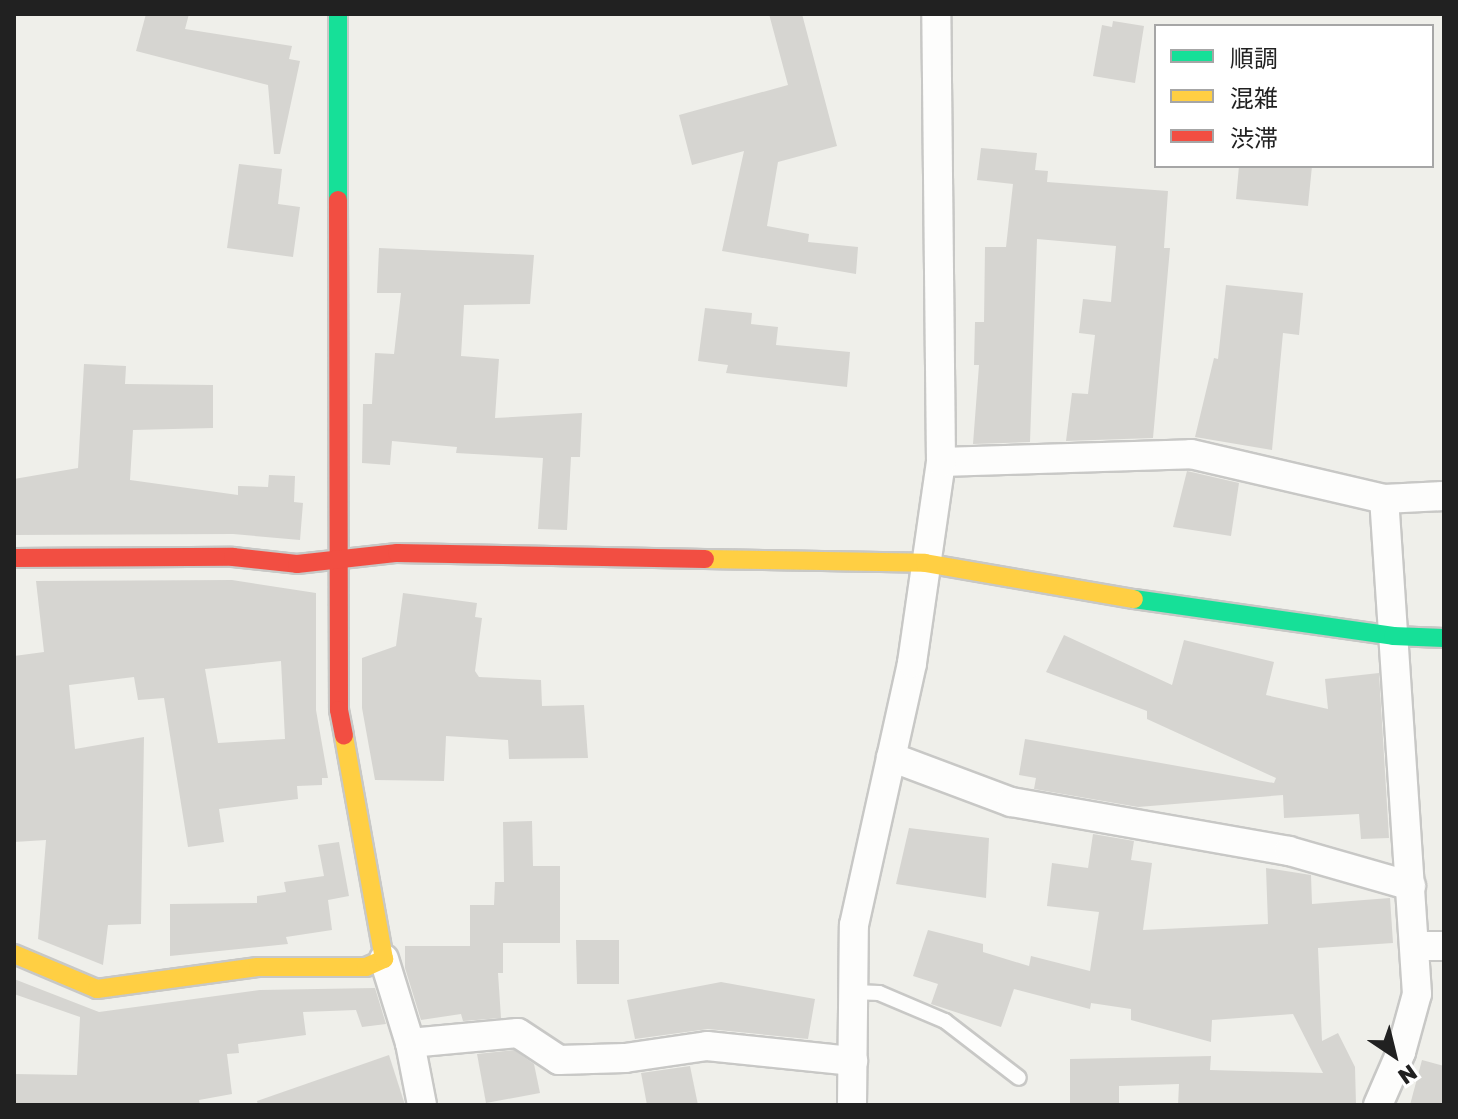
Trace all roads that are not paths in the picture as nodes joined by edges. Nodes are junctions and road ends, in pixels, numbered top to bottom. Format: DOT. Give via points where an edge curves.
graph roads {
  1 [pos="338,14"];
  2 [pos="936,14"];
  3 [pos="941,462"];
  4 [pos="1444,496"];
  5 [pos="1384,499"];
  6 [pos="14,558"];
  7 [pos="335,559"];
  8 [pos="925,563"];
  9 [pos="1393,636"];
  10 [pos="1444,638"];
  11 [pos="891,757"];
  12 [pos="1411,886"];
  13 [pos="1415,946"];
  14 [pos="1444,946"];
  15 [pos="14,954"];
  16 [pos="384,959"];
  17 [pos="853,992"];
  18 [pos="410,1043"];
  19 [pos="853,1061"];
  20 [pos="1019,1078"];
  21 [pos="422,1105"];
  22 [pos="852,1105"];
  23 [pos="1378,1105"];
  1 -- 7 [label="street"];
  2 -- 3 [label="street"];
  3 -- 5 [label="street" via="1191,454"];
  3 -- 8 [label="street"];
  4 -- 5 [label="street"];
  5 -- 9 [label="street"];
  6 -- 7 [label="street" via="233,557 297,564"];
  7 -- 8 [label="street" via="397,553"];
  7 -- 16 [label="street" via="339,710"];
  8 -- 9 [label="street" via="1082,592"];
  8 -- 11 [label="street" via="912,663"];
  9 -- 10 [label="street"];
  9 -- 12 [label="street"];
  11 -- 12 [label="street" via="1011,802 1289,851"];
  11 -- 17 [label="street" via="854,925"];
  12 -- 13 [label="street"];
  13 -- 14 [label="street"];
  13 -- 23 [label="street" via="1417,994 1401,1052"];
  15 -- 16 [label="street" via="97,989 258,967 366,967"];
  16 -- 18 [label="street"];
  17 -- 19 [label="street"];
  17 -- 20 [label="lane" via="879,993 945,1021"];
  18 -- 19 [label="street" via="518,1033 559,1060 625,1058 707,1046"];
  18 -- 21 [label="street"];
  19 -- 22 [label="street"];
}
